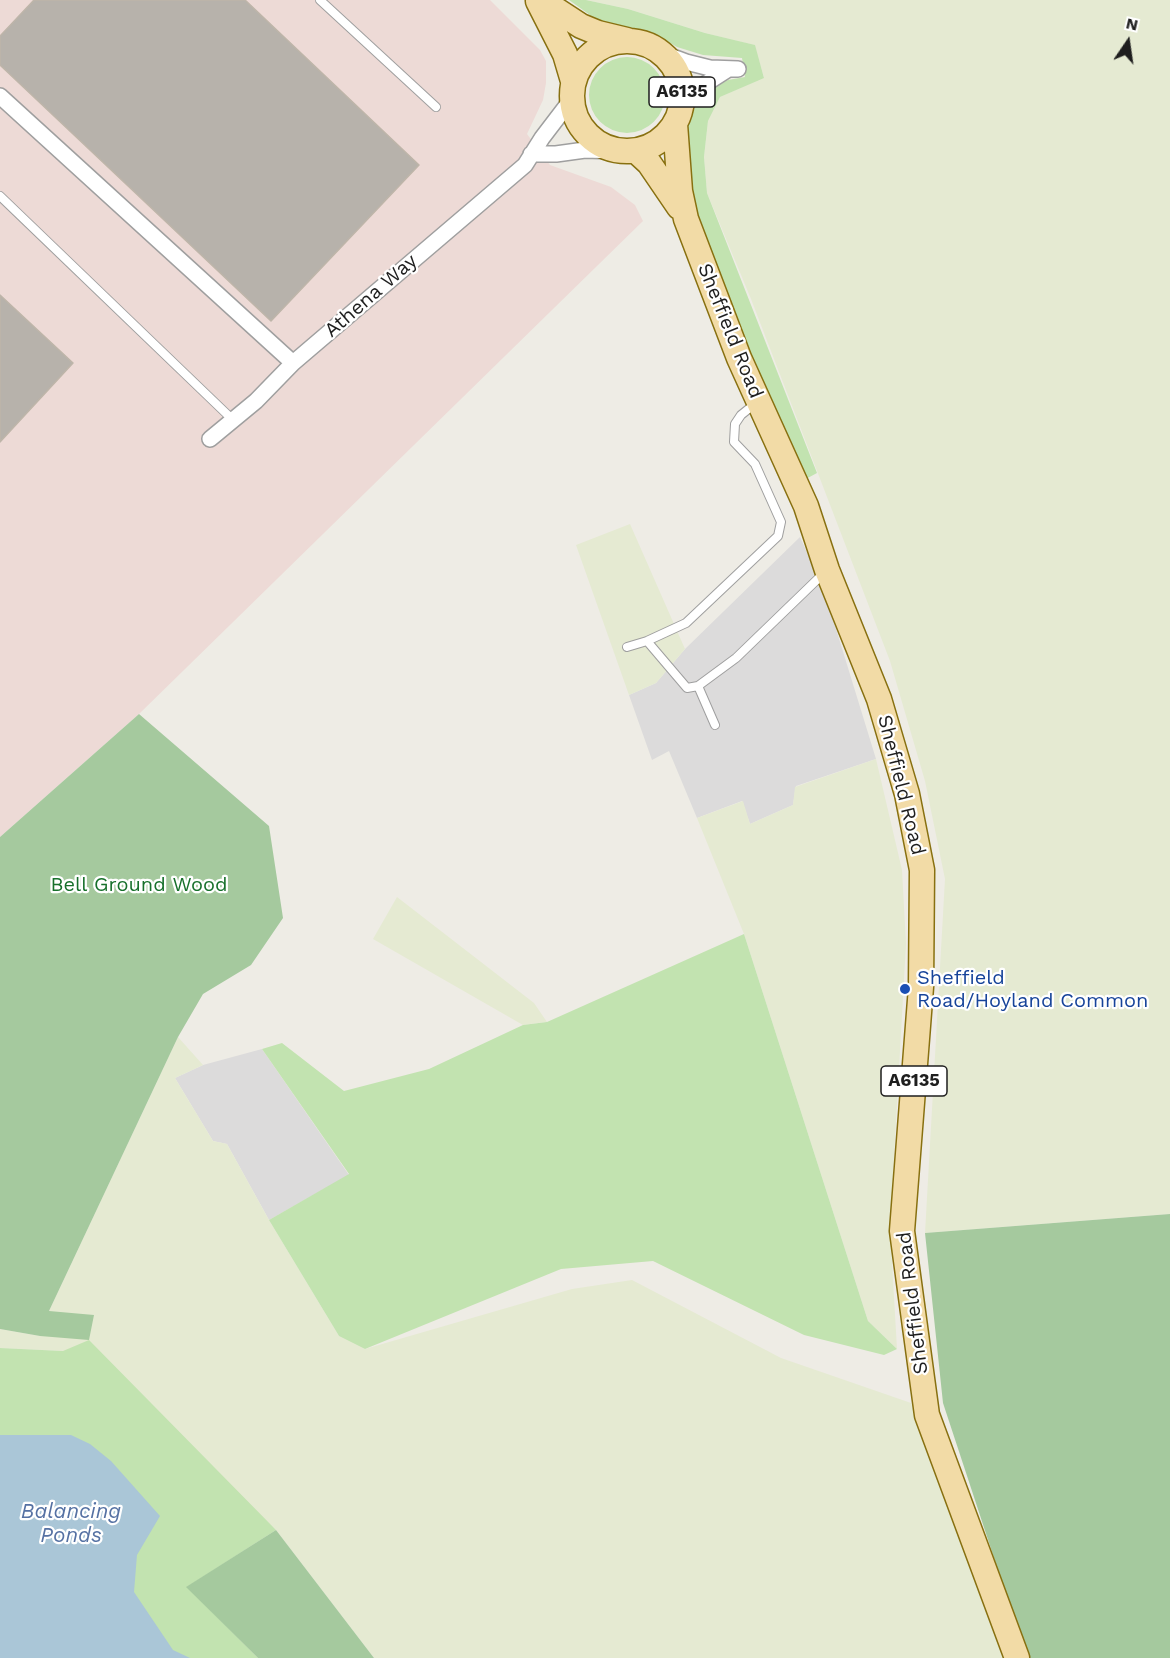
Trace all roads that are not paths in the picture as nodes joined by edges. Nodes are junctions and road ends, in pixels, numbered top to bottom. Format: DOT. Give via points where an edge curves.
graph roads {
  1 [pos="320,0"];
  2 [pos="539,0"];
  3 [pos="628,41"];
  4 [pos="662,54"];
  5 [pos="572,91"];
  6 [pos="0,96"];
  7 [pos="436,107"];
  8 [pos="678,117"];
  9 [pos="627,151"];
  10 [pos="531,154"];
  11 [pos="0,196"];
  12 [pos="686,219"];
  13 [pos="293,363"];
  14 [pos="759,400"];
  15 [pos="232,420"];
  16 [pos="210,439"];
  17 [pos="827,570"];
  18 [pos="647,641"];
  19 [pos="627,647"];
  20 [pos="698,686"];
  21 [pos="715,725"];
  22 [pos="1017,1658"];
  1 -- 7 [label="lane"];
  2 -- 3 [label="main road, A6135" via="581,26"];
  2 -- 5 [label="main road, A6135" via="565,54"];
  3 -- 4 [label="main road, A6135" via="646,44"];
  3 -- 5 [label="main road" via="610,43 594,52 581,65"];
  4 -- 8 [label="main road, A6135" via="680,79"];
  4 -- 8 [label="street" via="732,69 702,86"];
  5 -- 9 [label="main road, A6135" via="576,118 585,133 600,145"];
  5 -- 10 [label="street, Athena Way"];
  6 -- 13 [label="street"];
  8 -- 9 [label="main road, A6135" via="666,136 653,145"];
  8 -- 12 [label="main road, Sheffield Road / A6135" via="680,191"];
  9 -- 10 [label="street"];
  9 -- 12 [label="main road, Sheffield Road / A6135" via="649,163"];
  10 -- 13 [label="street, Athena Way" via="525,165"];
  11 -- 15 [label="lane"];
  12 -- 14 [label="main road, Sheffield Road / A6135"];
  13 -- 15 [label="street, Athena Way"];
  14 -- 17 [label="main road, Sheffield Road / A6135" via="806,506"];
  14 -- 18 [label="lane" via="735,424 734,442 755,464 781,522 778,536 686,623"];
  15 -- 16 [label="street, Athena Way"];
  17 -- 20 [label="lane" via="736,658"];
  17 -- 22 [label="main road, Sheffield Road / A6135" via="879,699 907,794 922,870 921,987 903,1231 927,1415"];
  18 -- 19 [label="lane"];
  18 -- 20 [label="lane" via="687,688"];
  20 -- 21 [label="lane"];
}
